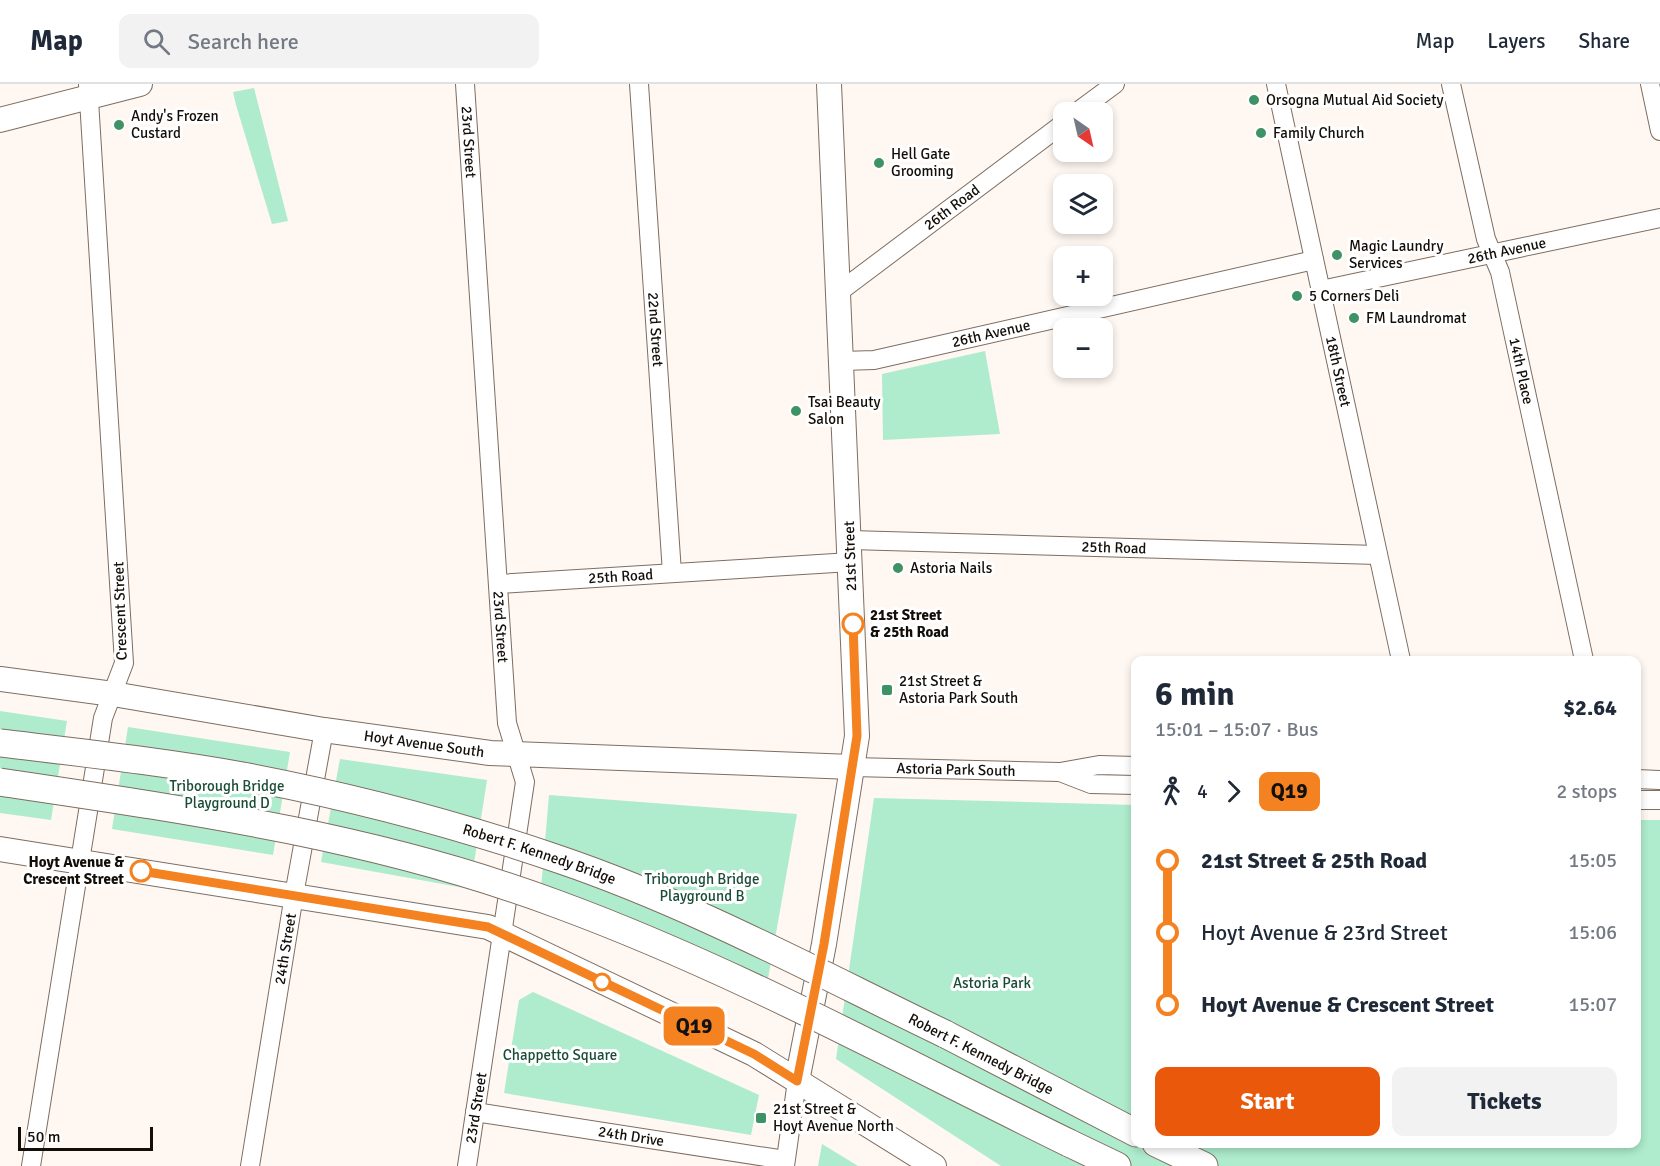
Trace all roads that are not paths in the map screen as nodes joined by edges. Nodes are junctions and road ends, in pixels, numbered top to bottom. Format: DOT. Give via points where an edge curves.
graph roads {
  1 [pos="140,84"];
  2 [pos="465,84"];
  3 [pos="639,84"];
  4 [pos="829,84"];
  5 [pos="1115,84"];
  6 [pos="1276,84"];
  7 [pos="1451,84"];
  8 [pos="1650,84"];
  9 [pos="89,91"];
  10 [pos="1091,102"];
  11 [pos="0,120"];
  12 [pos="1053,131"];
  13 [pos="1660,131"];
  14 [pos="1660,218"];
  15 [pos="1493,253"];
  16 [pos="1314,260"];
  17 [pos="1321,290"];
  18 [pos="839,292"];
  19 [pos="842,361"];
  20 [pos="850,551"];
  21 [pos="1378,555"];
  22 [pos="672,573"];
  23 [pos="498,585"];
  24 [pos="1400,656"];
  25 [pos="1583,656"];
  26 [pos="0,679"];
  27 [pos="113,694"];
  28 [pos="324,730"];
  29 [pos="0,743"];
  30 [pos="517,754"];
  31 [pos="852,766"];
  32 [pos="1131,766"];
  33 [pos="1060,772"];
  34 [pos="1641,779"];
  35 [pos="1660,780"];
  36 [pos="0,782"];
  37 [pos="1131,786"];
  38 [pos="1641,800"];
  39 [pos="1660,800"];
  40 [pos="0,849"];
  41 [pos="81,862"];
  42 [pos="294,895"];
  43 [pos="504,932"];
  44 [pos="797,1081"];
  45 [pos="475,1112"];
  46 [pos="1131,1130"];
  47 [pos="1166,1148"];
  48 [pos="785,1163"];
  49 [pos="31,1166"];
  50 [pos="250,1166"];
  51 [pos="467,1166"];
  52 [pos="934,1166"];
  53 [pos="1117,1166"];
  54 [pos="1204,1166"];
  1 -- 9 [label="main road"];
  2 -- 23 [label="street, 23rd Street"];
  3 -- 22 [label="street, 22nd Street"];
  4 -- 18 [label="main road, 21st Street"];
  5 -- 10 [label="street"];
  6 -- 16 [label="street, 18th Street"];
  7 -- 15 [label="street, 14th Place" via="1486,239"];
  8 -- 13 [label="street"];
  9 -- 11 [label="main road"];
  9 -- 27 [label="street, Crescent Street" via="124,663"];
  12 -- 18 [label="street, 26th Road"];
  14 -- 15 [label="street, 26th Avenue"];
  15 -- 17 [label="street, 26th Avenue"];
  15 -- 25 [label="street, 14th Place"];
  16 -- 17 [label="street, 18th Street"];
  16 -- 19 [label="street, 26th Avenue" via="874,360"];
  17 -- 21 [label="street, 18th Street"];
  18 -- 19 [label="main road, 21st Street"];
  19 -- 20 [label="main road, 21st Street"];
  20 -- 21 [label="street, 25th Road"];
  20 -- 22 [label="street, 25th Road"];
  20 -- 31 [label="main road, 21st Street" via="857,736"];
  21 -- 24 [label="street, 18th Street"];
  22 -- 23 [label="street, 25th Road"];
  23 -- 30 [label="street, 23rd Street" via="507,723"];
  26 -- 27 [label="main road, Hoyt Avenue South"];
  27 -- 28 [label="main road, Hoyt Avenue South"];
  27 -- 41 [label="street, Crescent Street" via="103,718"];
  28 -- 30 [label="main road, Hoyt Avenue South"];
  28 -- 42 [label="street, 24th Street"];
  29 -- 46 [label="highway, Robert F. Kennedy Bridge, bridge" via="181,766 310,789 436,820 559,859 742,936 945,1034"];
  30 -- 31 [label="main road, Hoyt Avenue South"];
  30 -- 43 [label="street, 23rd Street" via="525,782"];
  31 -- 33 [label="street, Astoria Park South"];
  31 -- 44 [label="main road, 21st Street" via="824,944"];
  32 -- 33 [label="street, Astoria Park South" via="1099,765"];
  33 -- 37 [label="street, Astoria Park South" via="1091,784"];
  34 -- 35 [label="street"];
  36 -- 53 [label="highway, bridge" via="187,810 322,837 431,864 555,903 733,979"];
  38 -- 39 [label="street"];
  40 -- 41 [label="main road"];
  41 -- 42 [label="main road"];
  41 -- 49 [label="street, Crescent Street"];
  42 -- 43 [label="main road"];
  42 -- 50 [label="street, 24th Street"];
  43 -- 44 [label="main road" via="754,1054"];
  43 -- 45 [label="street, 23rd Street"];
  44 -- 48 [label="street, 21st Street"];
  44 -- 52 [label="main road"];
  45 -- 48 [label="street, 24th Drive"];
  45 -- 51 [label="street, 23rd Street"];
  47 -- 54 [label="highway"];
}
